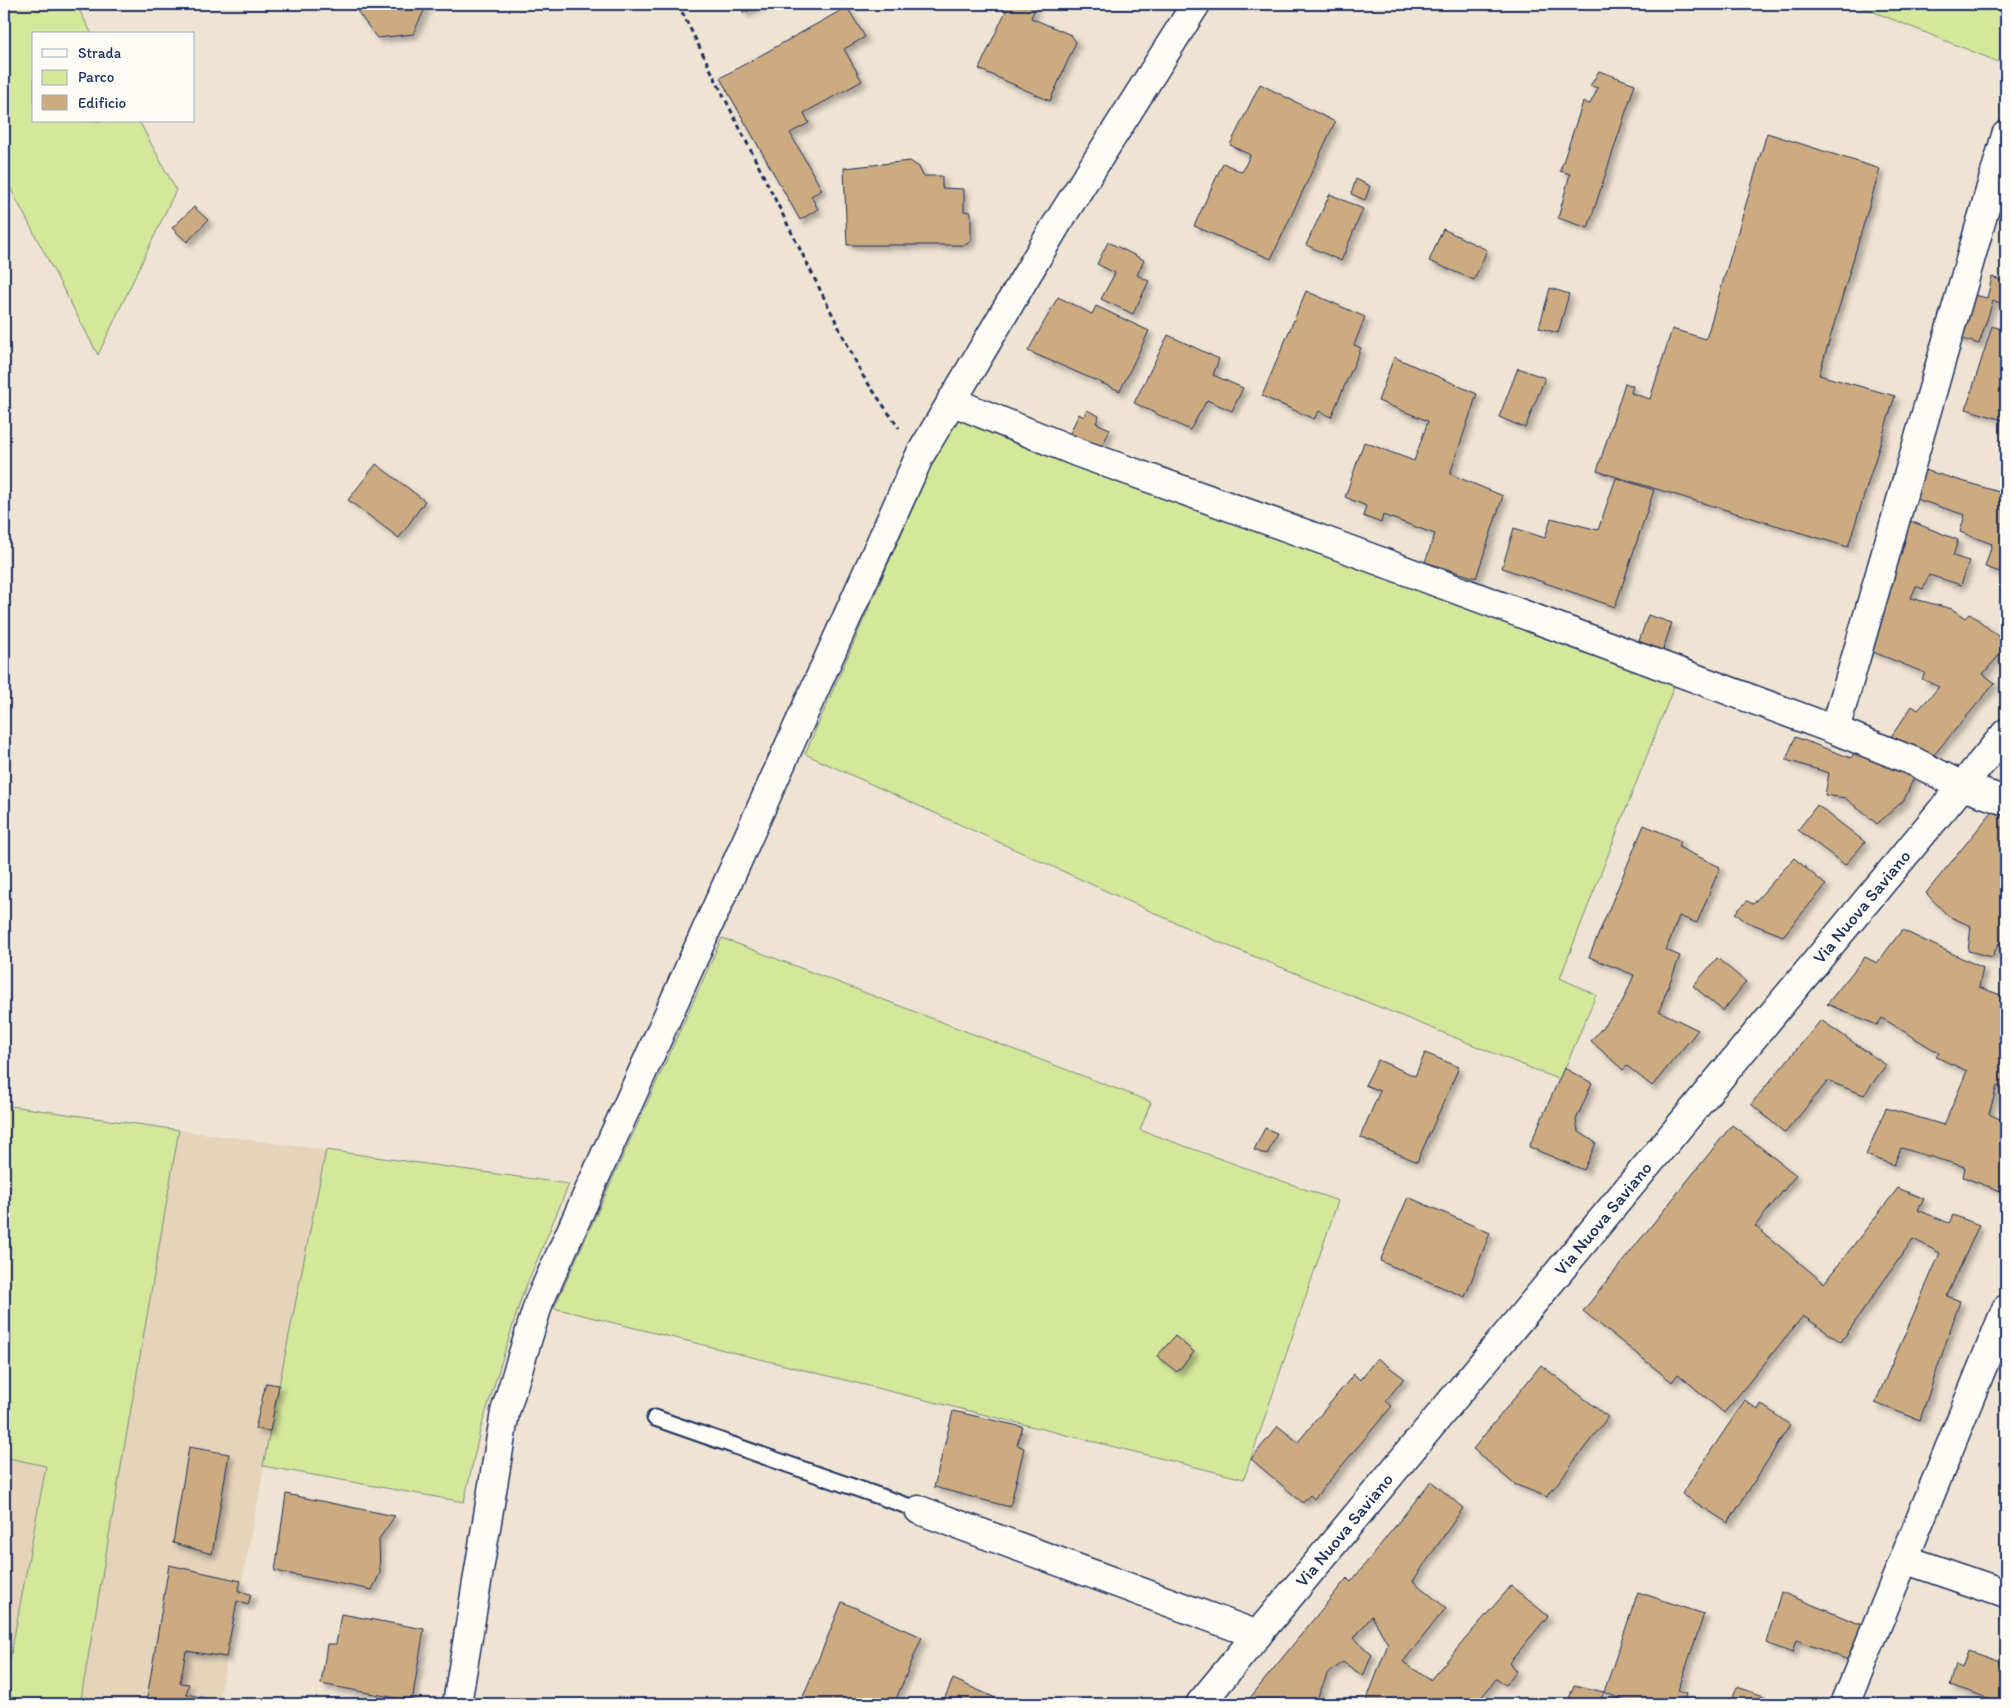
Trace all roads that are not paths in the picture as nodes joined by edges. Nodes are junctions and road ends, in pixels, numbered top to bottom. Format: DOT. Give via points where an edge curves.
graph roads {
  1 [pos="1196,4"];
  2 [pos="2006,135"];
  3 [pos="952,401"];
  4 [pos="1835,730"];
  5 [pos="2006,733"];
  6 [pos="1962,786"];
  7 [pos="2006,801"];
  8 [pos="2006,1309"];
  9 [pos="655,1418"];
  10 [pos="919,1510"];
  11 [pos="1904,1559"];
  12 [pos="2006,1594"];
  13 [pos="1258,1635"];
  14 [pos="457,1704"];
  15 [pos="1200,1704"];
  16 [pos="1845,1704"];
  1 -- 3 [label="street" via="1055,228"];
  2 -- 4 [label="street"];
  3 -- 4 [label="street" via="1079,453"];
  3 -- 14 [label="street" via="920,455 539,1302 505,1412"];
  4 -- 6 [label="street" via="1915,762"];
  5 -- 6 [label="street, Via Nuova Saviano"];
  6 -- 7 [label="street"];
  6 -- 13 [label="street, Via Nuova Saviano"];
  8 -- 11 [label="street"];
  9 -- 10 [label="lane"];
  10 -- 13 [label="street"];
  11 -- 12 [label="street"];
  11 -- 16 [label="street"];
  13 -- 15 [label="street, Via Nuova Saviano"];
}
